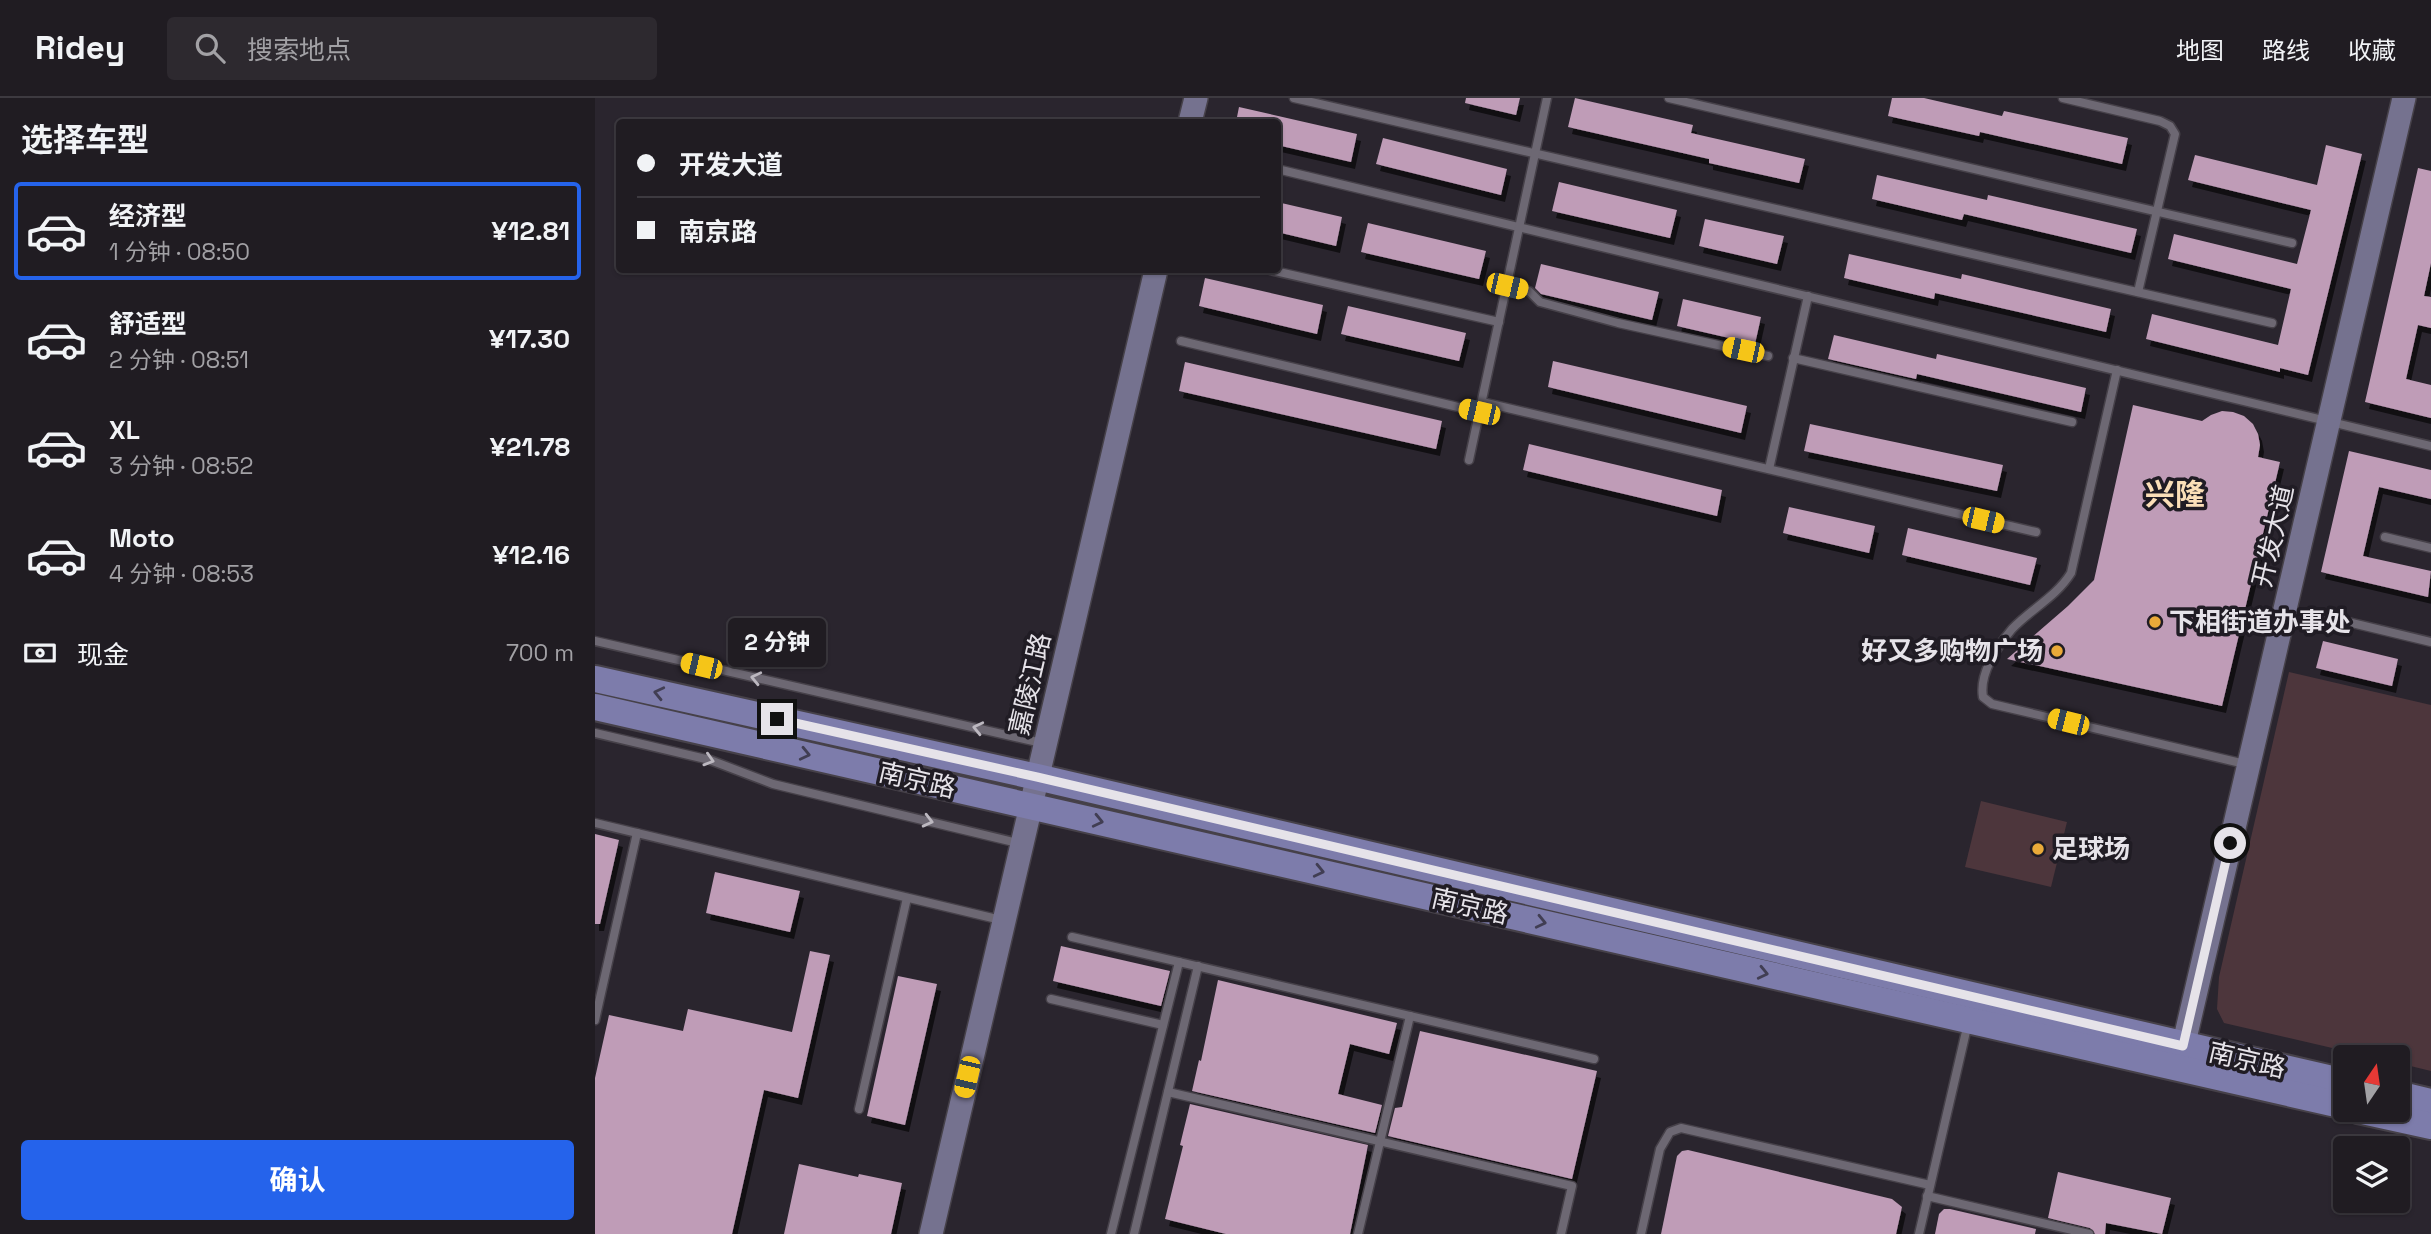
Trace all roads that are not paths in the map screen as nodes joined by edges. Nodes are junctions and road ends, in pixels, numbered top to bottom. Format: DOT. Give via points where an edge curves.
graph roads {
  1 [pos="1196,98"];
  2 [pos="1294,98"];
  3 [pos="1547,98"];
  4 [pos="1669,98"];
  5 [pos="2063,98"];
  6 [pos="2404,98"];
  7 [pos="1191,119"];
  8 [pos="1535,153"];
  9 [pos="1281,170"];
  10 [pos="2157,211"];
  11 [pos="1519,227"];
  12 [pos="2292,243"];
  13 [pos="1155,273"];
  14 [pos="1281,273"];
  15 [pos="1507,286"];
  16 [pos="2138,292"];
  17 [pos="1808,296"];
  18 [pos="1499,322"];
  19 [pos="2271,323"];
  20 [pos="1181,341"];
  21 [pos="1768,356"];
  22 [pos="1793,358"];
  23 [pos="2117,370"];
  24 [pos="1482,402"];
  25 [pos="1479,412"];
  26 [pos="2328,421"];
  27 [pos="2072,422"];
  28 [pos="2431,446"];
  29 [pos="1469,460"];
  30 [pos="1769,469"];
  31 [pos="2036,532"];
  32 [pos="2385,537"];
  33 [pos="2431,548"];
  34 [pos="2323,616"];
  35 [pos="2430,640"];
  36 [pos="595,642"];
  37 [pos="595,679"];
  38 [pos="595,707"];
  39 [pos="595,733"];
  40 [pos="1045,743"];
  41 [pos="2248,765"];
  42 [pos="1037,777"];
  43 [pos="1031,805"];
  44 [pos="595,823"];
  45 [pos="637,833"];
  46 [pos="1022,844"];
  47 [pos="907,898"];
  48 [pos="1004,921"];
  49 [pos="1072,937"];
  50 [pos="1179,962"];
  51 [pos="1198,967"];
  52 [pos="1051,999"];
  53 [pos="1410,1016"];
  54 [pos="595,1020"];
  55 [pos="1969,1020"];
  56 [pos="1163,1025"];
  57 [pos="2180,1057"];
  58 [pos="1594,1059"];
  59 [pos="2333,1081"];
  60 [pos="1168,1092"];
  61 [pos="2410,1097"];
  62 [pos="2333,1102"];
  63 [pos="2431,1102"];
  64 [pos="859,1109"];
  65 [pos="2410,1121"];
  66 [pos="2431,1126"];
  67 [pos="1380,1141"];
  68 [pos="1930,1185"];
  69 [pos="1927,1196"];
  70 [pos="931,1234"];
  71 [pos="1111,1234"];
  72 [pos="1134,1234"];
  73 [pos="1358,1234"];
  74 [pos="1560,1234"];
  75 [pos="1641,1234"];
  76 [pos="1919,1234"];
  77 [pos="2089,1234"];
  1 -- 7 [label="street"];
  2 -- 8 [label="lane"];
  3 -- 8 [label="lane"];
  4 -- 10 [label="lane"];
  5 -- 10 [label="lane" via="2170,126 2175,134"];
  6 -- 26 [label="street, 开发大道"];
  8 -- 11 [label="lane"];
  8 -- 16 [label="lane"];
  9 -- 11 [label="lane"];
  10 -- 12 [label="lane"];
  10 -- 16 [label="lane"];
  11 -- 15 [label="lane"];
  11 -- 17 [label="lane"];
  13 -- 40 [label="street, 嘉陵江路"];
  14 -- 18 [label="lane"];
  15 -- 18 [label="lane"];
  15 -- 21 [label="lane" via="1528,291 1541,302 1605,320"];
  16 -- 19 [label="lane"];
  17 -- 22 [label="lane"];
  17 -- 23 [label="lane"];
  18 -- 24 [label="lane"];
  20 -- 25 [label="lane"];
  22 -- 27 [label="lane"];
  22 -- 30 [label="lane"];
  23 -- 26 [label="lane"];
  23 -- 41 [label="lane" via="2071,573 2063,586 2012,629 1980,684 1983,697 1992,704"];
  24 -- 25 [label="lane"];
  24 -- 30 [label="lane"];
  25 -- 29 [label="lane"];
  26 -- 28 [label="lane"];
  26 -- 41 [label="street, 开发大道"];
  30 -- 31 [label="lane"];
  32 -- 33 [label="lane"];
  34 -- 35 [label="lane"];
  40 -- 36 [label="lane, one-way"];
  42 -- 37 [label="main road, 南京路, one-way"];
  38 -- 43 [label="main road, 南京路, one-way"];
  39 -- 46 [label="lane, one-way" via="710,760 773,784"];
  40 -- 42 [label="street, 嘉陵江路"];
  41 -- 57 [label="street, 开发大道"];
  42 -- 43 [label="street, 嘉陵江路"];
  42 -- 57 [label="main road, 南京路"];
  43 -- 46 [label="street, 嘉陵江路"];
  43 -- 55 [label="main road, 南京路, one-way"];
  44 -- 45 [label="lane"];
  45 -- 47 [label="lane"];
  45 -- 54 [label="lane"];
  46 -- 48 [label="street, 嘉陵江路"];
  47 -- 48 [label="lane"];
  47 -- 64 [label="lane"];
  48 -- 70 [label="street, 嘉陵江路"];
  49 -- 50 [label="lane"];
  50 -- 51 [label="lane"];
  50 -- 56 [label="lane"];
  51 -- 53 [label="lane"];
  51 -- 60 [label="lane"];
  52 -- 56 [label="lane"];
  53 -- 58 [label="lane"];
  53 -- 67 [label="lane"];
  55 -- 57 [label="main road, 南京路"];
  55 -- 68 [label="lane"];
  56 -- 71 [label="lane"];
  57 -- 59 [label="main road, 南京路"];
  57 -- 62 [label="main road, 南京路"];
  60 -- 67 [label="lane"];
  60 -- 72 [label="lane"];
  61 -- 63 [label="main road"];
  65 -- 66 [label="main road"];
  67 -- 73 [label="lane"];
  67 -- 74 [label="lane" via="1572,1186"];
  68 -- 69 [label="lane"];
  68 -- 75 [label="lane" via="1681,1128 1670,1132 1660,1149"];
  69 -- 76 [label="lane"];
  69 -- 77 [label="lane"];
}
